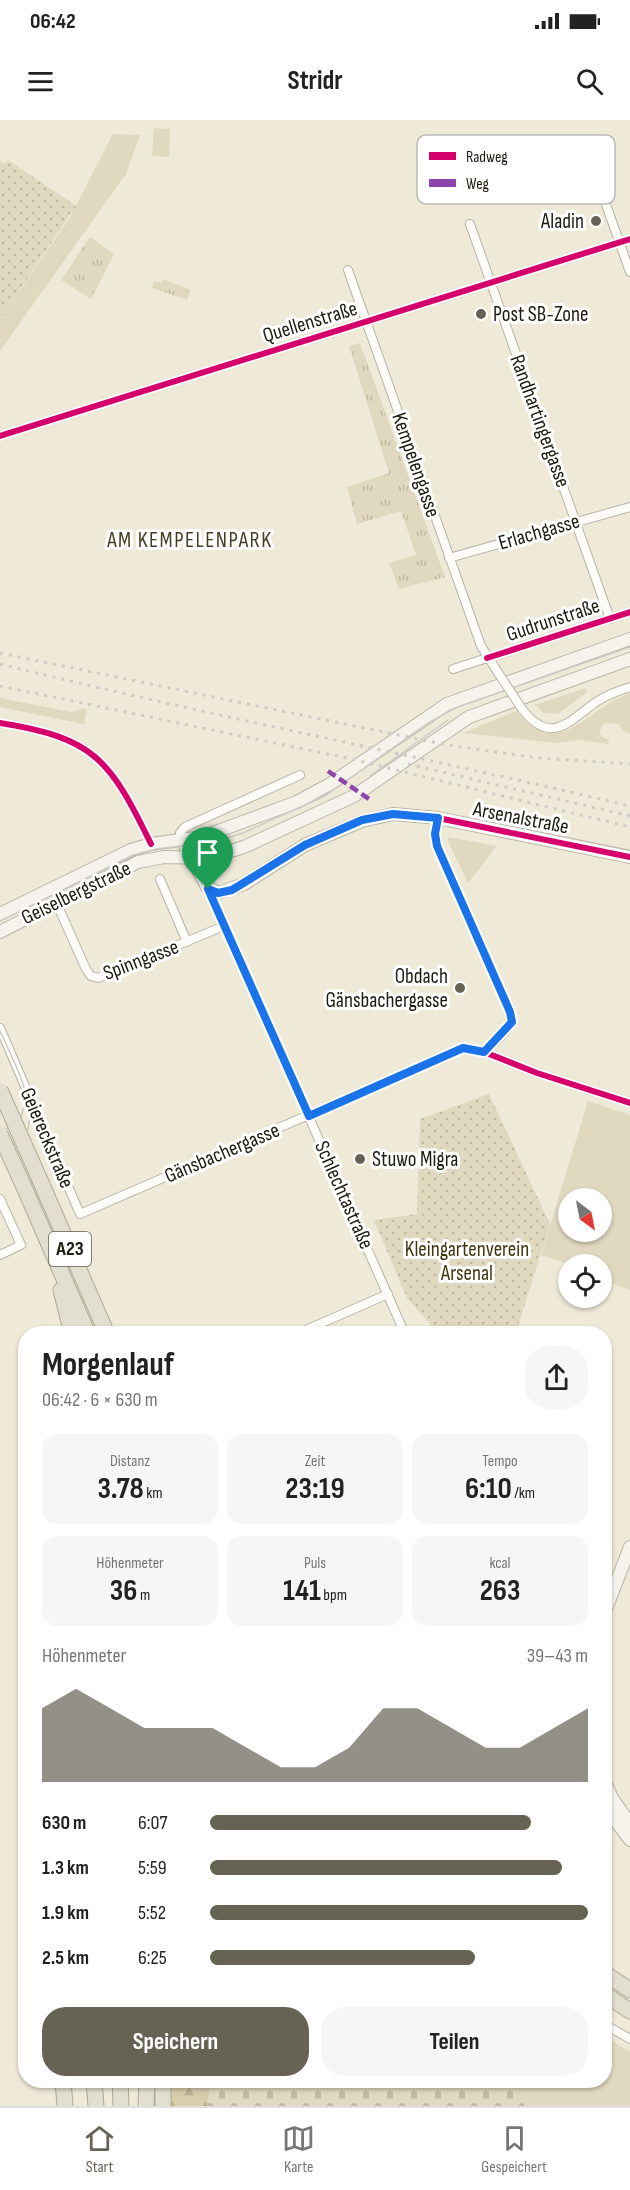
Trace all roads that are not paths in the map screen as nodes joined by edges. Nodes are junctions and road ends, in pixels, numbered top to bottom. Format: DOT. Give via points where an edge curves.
graph roads {
  1 [pos="606,204"];
  2 [pos="470,224"];
  3 [pos="630,238"];
  4 [pos="619,242"];
  5 [pos="348,270"];
  6 [pos="630,272"];
  7 [pos="490,283"];
  8 [pos="366,322"];
  9 [pos="0,436"];
  10 [pos="630,507"];
  11 [pos="576,522"];
  12 [pos="449,558"];
  13 [pos="630,612"];
  14 [pos="610,619"];
  15 [pos="630,639"];
  16 [pos="487,658"];
  17 [pos="630,659"];
  18 [pos="453,669"];
  19 [pos="630,687"];
  20 [pos="0,723"];
  21 [pos="300,775"];
  22 [pos="438,818"];
  23 [pos="182,840"];
  24 [pos="151,844"];
  25 [pos="630,857"];
  26 [pos="194,859"];
  27 [pos="160,879"];
  28 [pos="208,889"];
  29 [pos="56,902"];
  30 [pos="0,914"];
  31 [pos="224,926"];
  32 [pos="0,932"];
  33 [pos="187,942"];
  34 [pos="0,1028"];
  35 [pos="484,1052"];
  36 [pos="0,1090"];
  37 [pos="630,1103"];
  38 [pos="309,1116"];
  39 [pos="0,1134"];
  40 [pos="0,1199"];
  41 [pos="80,1214"];
  42 [pos="49,1244"];
  43 [pos="0,1254"];
  44 [pos="388,1294"];
  45 [pos="70,1326"];
  46 [pos="85,1326"];
  47 [pos="103,1326"];
  48 [pos="315,1326"];
  49 [pos="402,1326"];
  50 [pos="630,1546"];
  51 [pos="627,1565"];
  52 [pos="612,1597"];
  53 [pos="612,1798"];
  54 [pos="612,1816"];
  55 [pos="630,1824"];
  56 [pos="630,1840"];
  57 [pos="612,1978"];
  58 [pos="630,1990"];
  59 [pos="612,1999"];
  60 [pos="630,2011"];
  61 [pos="612,2029"];
  62 [pos="630,2039"];
  63 [pos="95,2088"];
  64 [pos="120,2088"];
  65 [pos="147,2088"];
  66 [pos="163,2088"];
  67 [pos="96,2106"];
  68 [pos="121,2106"];
  69 [pos="146,2106"];
  70 [pos="163,2106"];
  1 -- 4 [label="street"];
  2 -- 7 [label="street, Randhartingergasse"];
  3 -- 4 [label="street, Quellenstraße"];
  4 -- 6 [label="street"];
  4 -- 7 [label="street, Quellenstraße"];
  5 -- 8 [label="street, Kempelengasse"];
  7 -- 8 [label="street, Quellenstraße"];
  7 -- 11 [label="street, Randhartingergasse"];
  8 -- 9 [label="street, Quellenstraße"];
  8 -- 12 [label="street, Kempelengasse"];
  10 -- 11 [label="street, Erlachgasse"];
  11 -- 12 [label="street, Erlachgasse"];
  11 -- 14 [label="street, Randhartingergasse"];
  12 -- 16 [label="street, Kempelengasse"];
  13 -- 14 [label="street, Gudrunstraße"];
  14 -- 16 [label="street, Gudrunstraße"];
  15 -- 23 [label="main road, Gudrunstraße" via="457,700 318,792 211,834"];
  16 -- 18 [label="street, Gudrunstraße"];
  16 -- 19 [label="street, Kempelengasse, bridge" via="534,723 547,727 569,724 604,697"];
  17 -- 26 [label="main road" via="469,717 341,803 235,851"];
  20 -- 24 [label="street" via="64,737 102,763 117,778"];
  21 -- 23 [label="street" via="185,827 180,833"];
  22 -- 25 [label="main road, Arsenalstraße"];
  22 -- 28 [label="main road, Arsenalstraße" via="393,814 362,820 286,855 232,890 218,893"];
  22 -- 35 [label="street" via="436,843 512,1022"];
  23 -- 24 [label="main road, Gudrunstraße"];
  23 -- 26 [label="main road"];
  24 -- 30 [label="main road, Geiselbergstraße"];
  26 -- 28 [label="main road"];
  26 -- 29 [label="main road, Geiselbergstraße" via="152,858"];
  27 -- 33 [label="street"];
  28 -- 31 [label="street, Schlechtastraße"];
  29 -- 32 [label="main road, Geiselbergstraße"];
  29 -- 33 [label="street, Spinngasse" via="86,969 94,978 110,976"];
  31 -- 33 [label="street, Spinngasse"];
  31 -- 38 [label="street, Schlechtastraße"];
  34 -- 41 [label="street, Geiereckstraße"];
  35 -- 37 [label="street"];
  35 -- 38 [label="street, Gänsbachergasse" via="463,1048"];
  36 -- 47 [label="highway, A23, bridge"];
  38 -- 41 [label="street, Gänsbachergasse"];
  38 -- 44 [label="street, Schlechtastraße"];
  39 -- 42 [label="highway, A23, bridge"];
  40 -- 43 [label="street" via="21,1245"];
  42 -- 45 [label="highway"];
  42 -- 46 [label="highway, A23"];
  44 -- 48 [label="street"];
  44 -- 49 [label="street, Schlechtastraße"];
  50 -- 51 [label="main road"];
  51 -- 52 [label="main road"];
  53 -- 55 [label="main road"];
  54 -- 56 [label="main road"];
  57 -- 58 [label="highway"];
  59 -- 60 [label="highway"];
  61 -- 62 [label="street"];
  63 -- 67 [label="highway"];
  64 -- 68 [label="highway"];
  65 -- 69 [label="highway"];
  66 -- 70 [label="highway"];
}
